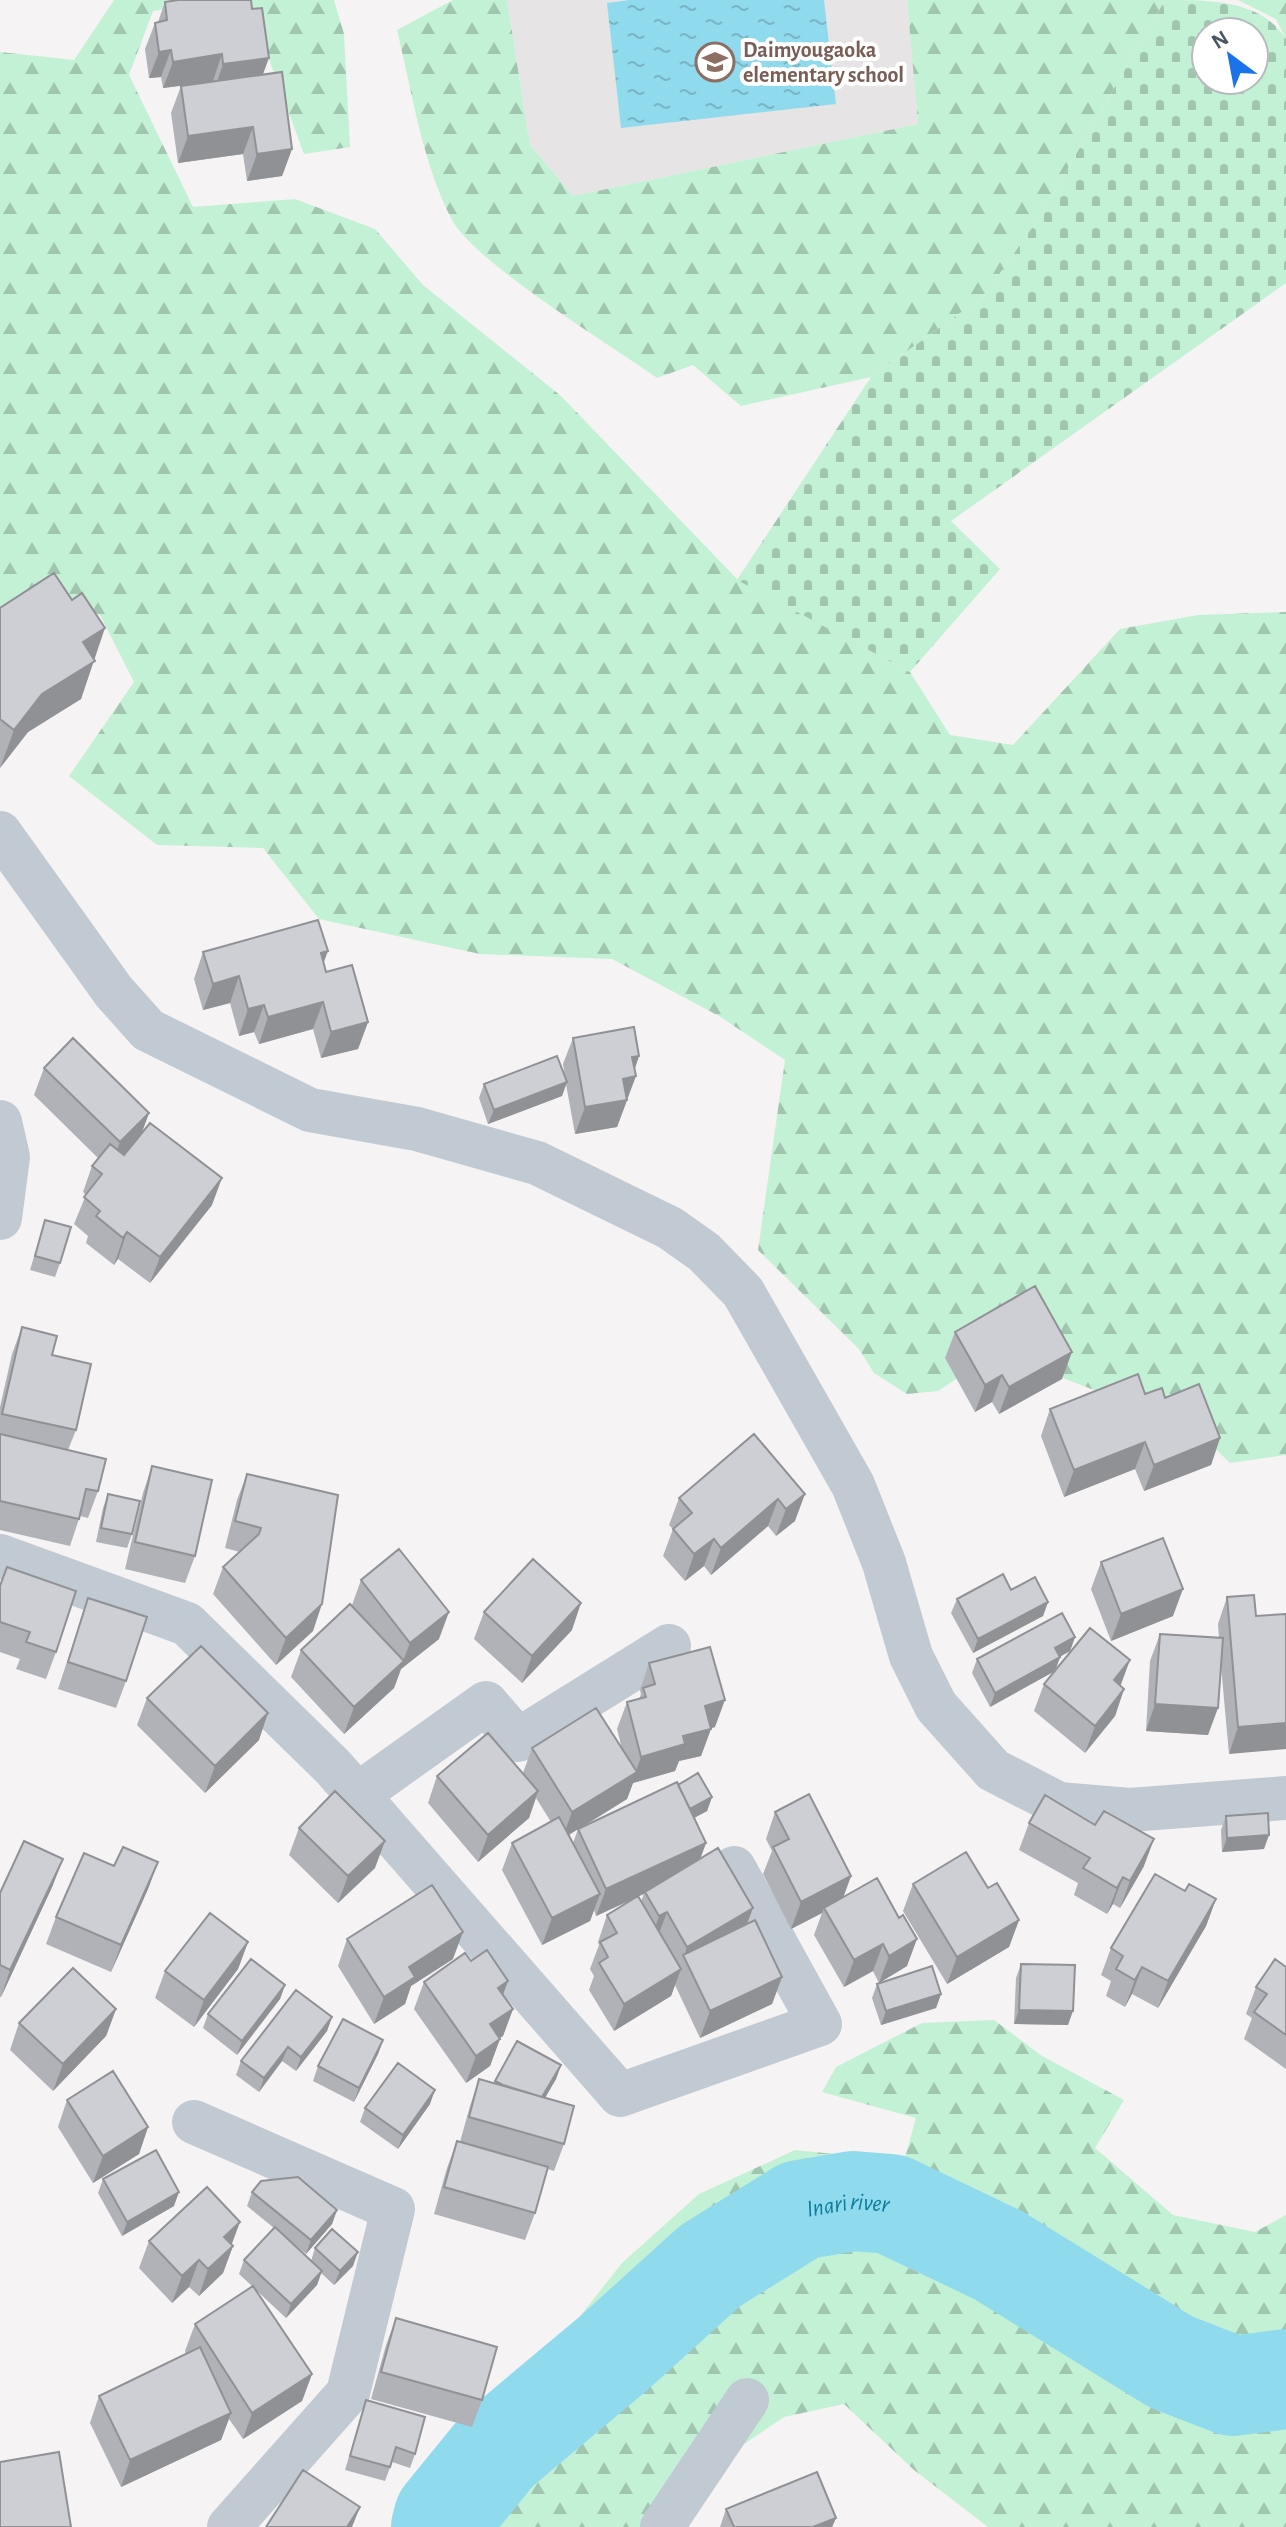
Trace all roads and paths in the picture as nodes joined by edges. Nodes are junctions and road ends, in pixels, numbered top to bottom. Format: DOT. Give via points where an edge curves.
graph roads {
  1 [pos="0,833"];
  2 [pos="0,1122"];
  3 [pos="0,1218"];
  4 [pos="0,1556"];
  5 [pos="669,1646"];
  6 [pos="357,1795"];
  7 [pos="1286,1798"];
  8 [pos="734,1868"];
  9 [pos="194,2122"];
  10 [pos="747,2400"];
  11 [pos="229,2527"];
  12 [pos="662,2527"];
  1 -- 7 [label="street" via="114,992 148,1030 310,1110 417,1129 537,1163 670,1228 704,1252 743,1292 853,1485 884,1563 911,1656 936,1706 993,1770 1059,1804 1130,1810"];
  2 -- 3 [label="street" via="8,1157"];
  4 -- 6 [label="street" via="187,1624"];
  5 -- 6 [label="street" via="518,1740 486,1703"];
  6 -- 8 [label="street" via="620,2095 820,2024"];
  9 -- 11 [label="street" via="393,2209 348,2393"];
  10 -- 12 [label="street"];
}
